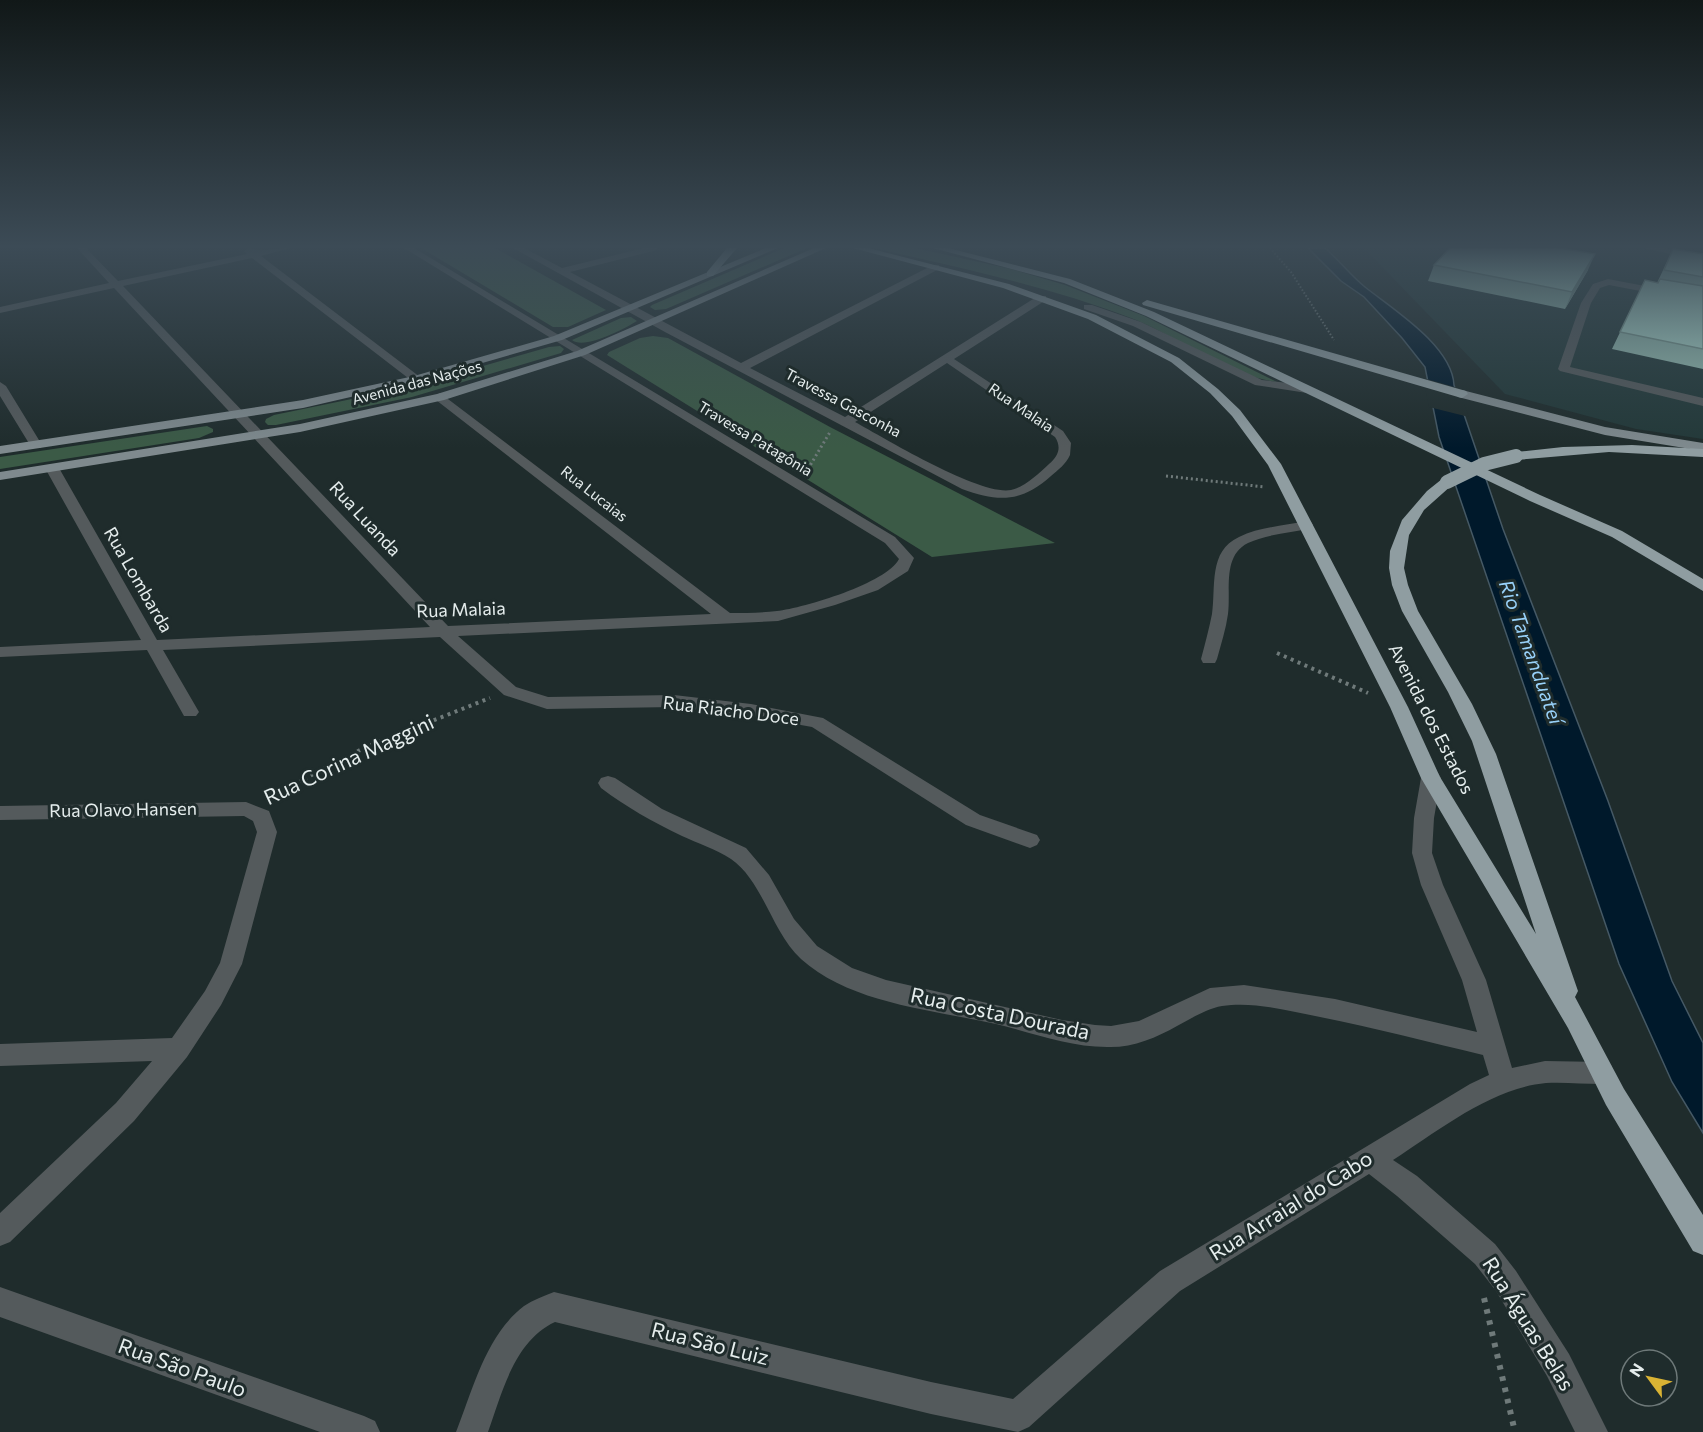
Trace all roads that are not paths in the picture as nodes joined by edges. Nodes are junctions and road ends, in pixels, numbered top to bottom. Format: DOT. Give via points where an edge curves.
graph roads {
  1 [pos="144,315"];
  2 [pos="332,315"];
  3 [pos="519,315"];
  4 [pos="614,315"];
  5 [pos="642,315"];
  6 [pos="670,315"];
  7 [pos="844,315"];
  8 [pos="1015,315"];
  9 [pos="1083,315"];
  10 [pos="1111,315"];
  11 [pos="1152,315"];
  12 [pos="1185,315"];
  13 [pos="1582,315"];
  14 [pos="654,322"];
  15 [pos="558,338"];
  16 [pos="580,353"];
  17 [pos="946,358"];
  18 [pos="741,368"];
  19 [pos="416,379"];
  20 [pos="0,386"];
  21 [pos="1307,388"];
  22 [pos="1462,394"];
  23 [pos="440,397"];
  24 [pos="1703,402"];
  25 [pos="239,414"];
  26 [pos="845,423"];
  27 [pos="258,435"];
  28 [pos="36,445"];
  29 [pos="1703,447"];
  30 [pos="0,450"];
  31 [pos="1703,453"];
  32 [pos="52,468"];
  33 [pos="0,476"];
  34 [pos="1023,492"];
  35 [pos="1306,525"];
  36 [pos="908,558"];
  37 [pos="1703,586"];
  38 [pos="726,619"];
  39 [pos="442,630"];
  40 [pos="152,644"];
  41 [pos="0,652"];
  42 [pos="1209,659"];
  43 [pos="510,691"];
  44 [pos="190,712"];
  45 [pos="1431,778"];
  46 [pos="608,783"];
  47 [pos="246,809"];
  48 [pos="0,813"];
  49 [pos="1030,840"];
  50 [pos="1576,1021"];
  51 [pos="1494,1047"];
  52 [pos="178,1049"];
  53 [pos="0,1055"];
  54 [pos="1602,1073"];
  55 [pos="1503,1081"];
  56 [pos="1368,1158"];
  57 [pos="0,1232"];
  58 [pos="1703,1241"];
  59 [pos="0,1302"];
  60 [pos="309,1424"];
  61 [pos="1018,1424"];
  62 [pos="364,1432"];
  63 [pos="472,1432"];
  64 [pos="1592,1432"];
  1 -- 25 [label="street, Rua Luanda"];
  2 -- 19 [label="street"];
  3 -- 15 [label="street, Travessa Patagônia"];
  4 -- 15 [label="main road, Avenida das Nações"];
  5 -- 14 [label="street, Travessa Gasconha"];
  6 -- 14 [label="main road, Avenida das Nações"];
  7 -- 18 [label="street"];
  8 -- 17 [label="street"];
  9 -- 35 [label="highway, Avenida dos Estados" via="1125,332 1175,360 1214,391 1256,437"];
  10 -- 21 [label="street" via="1259,382"];
  11 -- 21 [label="highway"];
  12 -- 22 [label="highway"];
  13 -- 24 [label="street" via="1564,369"];
  14 -- 16 [label="main road, Avenida das Nações"];
  14 -- 18 [label="street, Travessa Gasconha"];
  15 -- 16 [label="street, Travessa Patagônia"];
  15 -- 19 [label="main road, Avenida das Nações"];
  16 -- 23 [label="main road, Avenida das Nações"];
  16 -- 36 [label="street, Travessa Patagônia" via="890,540"];
  17 -- 26 [label="street"];
  17 -- 34 [label="street, Rua Malaia" via="1064,440 1066,453 1062,459"];
  18 -- 26 [label="street, Travessa Gasconha"];
  19 -- 25 [label="main road, Avenida das Nações" via="336,398"];
  20 -- 28 [label="street"];
  21 -- 37 [label="highway" via="1617,534"];
  22 -- 29 [label="main road" via="1605,431"];
  23 -- 27 [label="main road, Avenida das Nações"];
  23 -- 38 [label="street, Rua Lucaias"];
  25 -- 27 [label="street, Rua Luanda"];
  25 -- 28 [label="main road, Avenida das Nações"];
  26 -- 34 [label="street, Travessa Gasconha" via="975,489 995,494"];
  27 -- 32 [label="main road, Avenida das Nações"];
  27 -- 39 [label="street, Rua Luanda"];
  28 -- 30 [label="main road, Avenida das Nações"];
  31 -- 50 [label="highway, bridge" via="1634,449 1550,451 1484,464 1428,495 1413,512 1398,552 1406,602 1474,721 1487,753"];
  32 -- 33 [label="main road, Avenida das Nações"];
  32 -- 40 [label="street, Rua Lombarda"];
  35 -- 42 [label="street" via="1243,540 1227,555"];
  35 -- 45 [label="highway, Avenida dos Estados"];
  36 -- 38 [label="street, Rua Malaia" via="905,567 891,578 821,604 778,616"];
  38 -- 39 [label="street, Rua Malaia"];
  39 -- 40 [label="street, Rua Malaia"];
  39 -- 43 [label="street, Rua Luanda"];
  40 -- 41 [label="street, Rua Malaia"];
  40 -- 44 [label="street, Rua Lombarda"];
  43 -- 49 [label="street, Rua Riacho Doce" via="547,703 674,701 818,722 973,820"];
  45 -- 50 [label="highway, Avenida dos Estados"];
  45 -- 51 [label="street" via="1422,853 1474,980"];
  46 -- 51 [label="street, Rua Costa Dourada" via="647,810 739,854 750,864 800,945 824,964 882,988 1086,1035 1125,1036 1154,1029 1221,996 1252,996 1374,1017"];
  47 -- 48 [label="street, Rua Olavo Hansen"];
  47 -- 52 [label="street, Rua Corina Maggini" via="262,816 267,832 244,920 231,964"];
  50 -- 54 [label="highway, Avenida dos Estados"];
  51 -- 55 [label="street"];
  52 -- 53 [label="street"];
  52 -- 57 [label="street, Rua Corina Maggini" via="125,1112"];
  54 -- 55 [label="street, Rua Arraial do Cabo" via="1545,1072"];
  54 -- 58 [label="highway, Avenida dos Estados"];
  55 -- 56 [label="street, Rua Arraial do Cabo"];
  56 -- 61 [label="street, Rua Arraial do Cabo" via="1170,1281"];
  56 -- 64 [label="street, Rua Águas Belas" via="1450,1221 1485,1254 1558,1365"];
  59 -- 60 [label="street, Rua São Paulo"];
  60 -- 62 [label="street, Rua São Paulo"];
  61 -- 63 [label="street, Rua São Luiz" via="931,1398 554,1307 539,1311 512,1342"];
}
